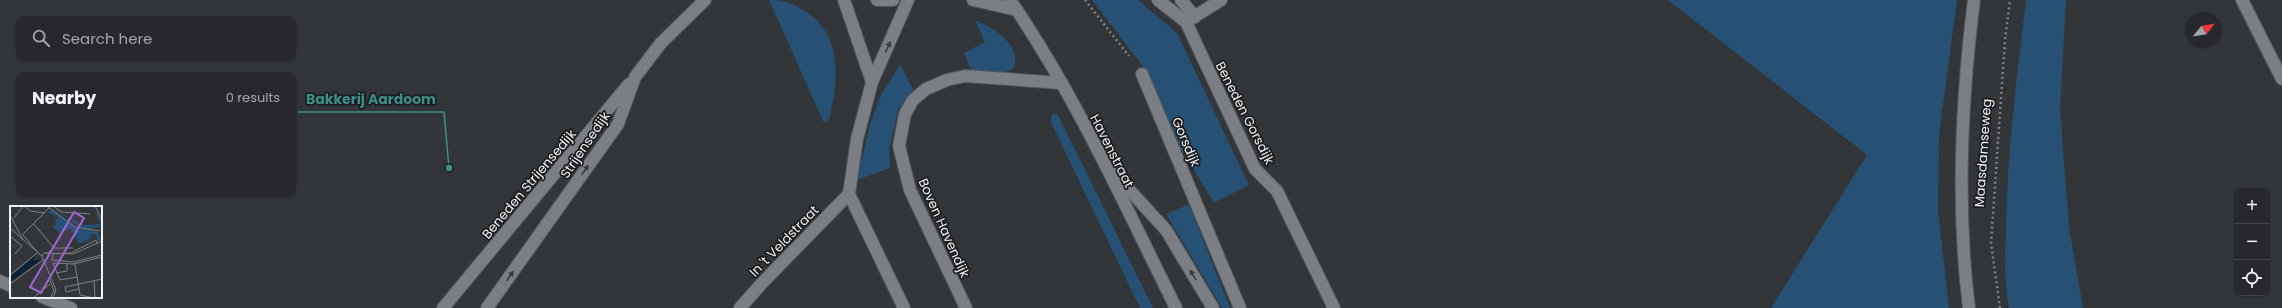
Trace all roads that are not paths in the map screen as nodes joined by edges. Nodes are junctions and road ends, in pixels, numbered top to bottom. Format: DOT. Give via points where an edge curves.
graph roads {
  1 [pos="705,0"];
  2 [pos="844,0"];
  3 [pos="877,0"];
  4 [pos="893,0"];
  5 [pos="908,0"];
  6 [pos="973,0"];
  7 [pos="1158,0"];
  8 [pos="1182,0"];
  9 [pos="1221,0"];
  10 [pos="1974,0"];
  11 [pos="2242,0"];
  12 [pos="1013,5"];
  13 [pos="1190,19"];
  14 [pos="1142,74"];
  15 [pos="635,77"];
  16 [pos="2282,79"];
  17 [pos="872,82"];
  18 [pos="1062,83"];
  19 [pos="1102,160"];
  20 [pos="849,194"];
  21 [pos="0,281"];
  22 [pos="10,286"];
  23 [pos="45,298"];
  24 [pos="71,308"];
  25 [pos="443,308"];
  26 [pos="487,308"];
  27 [pos="740,308"];
  28 [pos="904,308"];
  29 [pos="966,308"];
  30 [pos="1176,308"];
  31 [pos="1213,308"];
  32 [pos="1240,308"];
  33 [pos="1334,308"];
  34 [pos="1969,308"];
  1 -- 15 [label="street, Strijensedijk" via="661,43"];
  2 -- 17 [label="street"];
  3 -- 4 [label="street"];
  17 -- 5 [label="street, one-way"];
  6 -- 12 [label="street, Havenstraat"];
  7 -- 13 [label="street, Beneden Gorsdijk"];
  8 -- 13 [label="street, Beneden Gorsdijk"];
  9 -- 13 [label="street"];
  10 -- 34 [label="street, Maasdamseweg" via="1961,149 1961,228"];
  11 -- 16 [label="street"];
  12 -- 18 [label="street, Havenstraat" via="1034,33"];
  13 -- 33 [label="street, Beneden Gorsdijk" via="1255,169 1277,192"];
  14 -- 32 [label="street, Gorsdijk"];
  15 -- 25 [label="street, Beneden Strijensedijk"];
  26 -- 15 [label="street, Strijensedijk, one-way" via="618,124"];
  17 -- 20 [label="street" via="857,139"];
  18 -- 19 [label="street, Havenstraat"];
  18 -- 29 [label="street, Boven Havendijk" via="965,76 926,89 913,100 905,114 899,146 910,190"];
  19 -- 30 [label="street, Havenstraat"];
  31 -- 19 [label="street, one-way" via="1166,230"];
  20 -- 27 [label="street, In 't Veldstraat"];
  20 -- 28 [label="street"];
  21 -- 22 [label="street"];
  23 -- 24 [label="street"];
}
